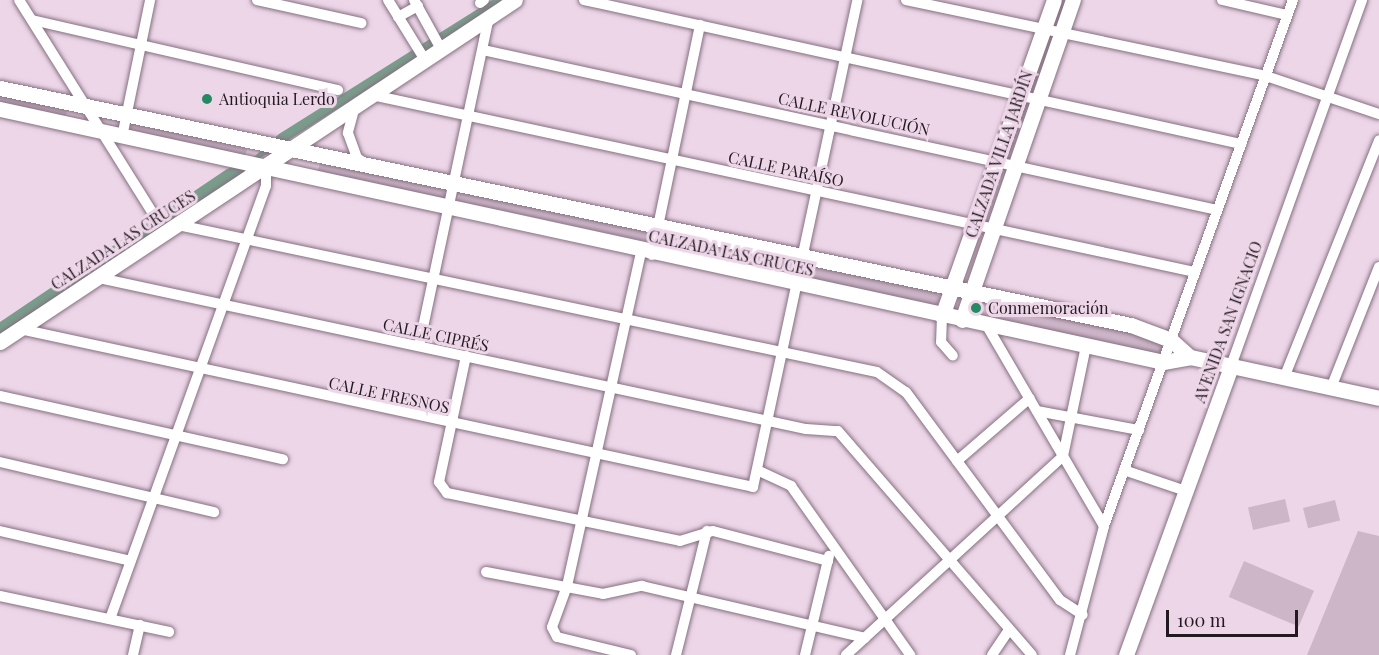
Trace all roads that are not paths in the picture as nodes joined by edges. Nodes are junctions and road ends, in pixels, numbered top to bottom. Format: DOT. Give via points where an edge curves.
graph roads {
  1 [pos="19,0"];
  2 [pos="150,0"];
  3 [pos="257,0"];
  4 [pos="388,0"];
  5 [pos="515,0"];
  6 [pos="584,0"];
  7 [pos="857,0"];
  8 [pos="906,0"];
  9 [pos="1054,0"];
  10 [pos="1073,0"];
  11 [pos="1222,0"];
  12 [pos="1293,0"];
  13 [pos="1362,0"];
  14 [pos="416,3"];
  15 [pos="1287,15"];
  16 [pos="398,17"];
  17 [pos="489,17"];
  18 [pos="32,20"];
  19 [pos="361,23"];
  20 [pos="700,25"];
  21 [pos="1044,30"];
  22 [pos="431,33"];
  23 [pos="1061,33"];
  24 [pos="416,43"];
  25 [pos="141,45"];
  26 [pos="441,49"];
  27 [pos="483,50"];
  28 [pos="845,56"];
  29 [pos="425,60"];
  30 [pos="1266,76"];
  31 [pos="0,87"];
  32 [pos="338,90"];
  33 [pos="686,93"];
  34 [pos="1020,93"];
  35 [pos="372,95"];
  36 [pos="1328,96"];
  37 [pos="1038,97"];
  38 [pos="355,106"];
  39 [pos="0,109"];
  40 [pos="88,110"];
  41 [pos="1379,114"];
  42 [pos="469,116"];
  43 [pos="126,117"];
  44 [pos="830,125"];
  45 [pos="101,131"];
  46 [pos="122,137"];
  47 [pos="1379,140"];
  48 [pos="258,144"];
  49 [pos="1241,144"];
  50 [pos="291,150"];
  51 [pos="672,160"];
  52 [pos="995,160"];
  53 [pos="235,161"];
  54 [pos="1013,164"];
  55 [pos="369,166"];
  56 [pos="266,167"];
  57 [pos="454,184"];
  58 [pos="236,187"];
  59 [pos="816,191"];
  60 [pos="448,209"];
  61 [pos="1217,210"];
  62 [pos="153,214"];
  63 [pos="178,225"];
  64 [pos="972,225"];
  65 [pos="658,229"];
  66 [pos="992,229"];
  67 [pos="246,239"];
  68 [pos="647,254"];
  69 [pos="802,258"];
  70 [pos="1379,267"];
  71 [pos="1195,272"];
  72 [pos="99,278"];
  73 [pos="433,280"];
  74 [pos="796,285"];
  75 [pos="948,288"];
  76 [pos="969,292"];
  77 [pos="223,304"];
  78 [pos="942,316"];
  79 [pos="962,320"];
  80 [pos="625,321"];
  81 [pos="987,326"];
  82 [pos="20,329"];
  83 [pos="1170,340"];
  84 [pos="0,342"];
  85 [pos="419,346"];
  86 [pos="1086,346"];
  87 [pos="781,354"];
  88 [pos="466,356"];
  89 [pos="953,356"];
  90 [pos="1191,357"];
  91 [pos="1163,362"];
  92 [pos="1231,366"];
  93 [pos="200,369"];
  94 [pos="1284,378"];
  95 [pos="611,387"];
  96 [pos="1331,388"];
  97 [pos="0,396"];
  98 [pos="1030,398"];
  99 [pos="1379,398"];
  100 [pos="1037,411"];
  101 [pos="1074,417"];
  102 [pos="767,421"];
  103 [pos="452,424"];
  104 [pos="1139,429"];
  105 [pos="176,435"];
  106 [pos="596,454"];
  107 [pos="1063,456"];
  108 [pos="283,459"];
  109 [pos="957,461"];
  110 [pos="0,462"];
  111 [pos="757,470"];
  112 [pos="1124,470"];
  113 [pos="1186,491"];
  114 [pos="153,498"];
  115 [pos="214,512"];
  116 [pos="998,516"];
  117 [pos="581,521"];
  118 [pos="1104,526"];
  119 [pos="0,531"];
  120 [pos="707,531"];
  121 [pos="827,541"];
  122 [pos="950,560"];
  123 [pos="131,561"];
  124 [pos="828,561"];
  125 [pos="486,572"];
  126 [pos="567,586"];
  127 [pos="0,596"];
  128 [pos="691,597"];
  129 [pos="1083,615"];
  130 [pos="110,619"];
  131 [pos="885,620"];
  132 [pos="140,625"];
  133 [pos="812,626"];
  134 [pos="1009,630"];
  135 [pos="169,632"];
  136 [pos="865,638"];
  137 [pos="133,655"];
  138 [pos="631,655"];
  139 [pos="676,655"];
  140 [pos="805,655"];
  141 [pos="846,655"];
  142 [pos="910,655"];
  143 [pos="992,655"];
  144 [pos="1032,655"];
  145 [pos="1071,655"];
  146 [pos="1126,655"];
  1 -- 18 [label="street"];
  2 -- 25 [label="street"];
  3 -- 19 [label="street"];
  4 -- 16 [label="street"];
  5 -- 17 [label="street, CALZADA LAS CRUCES"];
  6 -- 20 [label="street"];
  7 -- 28 [label="street"];
  8 -- 21 [label="street"];
  9 -- 21 [label="street, CALZADA VILLA JARDÍN"];
  10 -- 23 [label="street, CALZADA VILLA JARDÍN"];
  11 -- 15 [label="street"];
  12 -- 15 [label="street"];
  13 -- 36 [label="street, AVENIDA SAN IGNACIO"];
  14 -- 16 [label="street"];
  14 -- 22 [label="street"];
  15 -- 30 [label="street"];
  16 -- 24 [label="street"];
  17 -- 26 [label="street, CALZADA LAS CRUCES"];
  17 -- 27 [label="street"];
  18 -- 25 [label="street"];
  18 -- 40 [label="street"];
  20 -- 28 [label="street"];
  20 -- 33 [label="street"];
  21 -- 23 [label="street"];
  21 -- 34 [label="street, CALZADA VILLA JARDÍN"];
  22 -- 24 [label="street"];
  22 -- 26 [label="street"];
  23 -- 30 [label="street"];
  23 -- 37 [label="street, CALZADA VILLA JARDÍN"];
  24 -- 29 [label="street"];
  25 -- 32 [label="street"];
  25 -- 43 [label="street"];
  26 -- 29 [label="street, CALZADA LAS CRUCES"];
  27 -- 33 [label="street, CALLE REVOLUCIÓN"];
  27 -- 42 [label="street"];
  28 -- 34 [label="street"];
  28 -- 44 [label="street"];
  29 -- 35 [label="street, CALZADA LAS CRUCES"];
  30 -- 36 [label="street"];
  30 -- 49 [label="street"];
  31 -- 40 [label="street, CALZADA LAS CRUCES"];
  33 -- 44 [label="street, CALLE REVOLUCIÓN"];
  33 -- 51 [label="street"];
  34 -- 37 [label="street"];
  34 -- 52 [label="street, CALZADA VILLA JARDÍN"];
  35 -- 38 [label="street, CALZADA LAS CRUCES"];
  35 -- 42 [label="street, CALLE PARAÍSO"];
  36 -- 41 [label="street"];
  36 -- 92 [label="street, AVENIDA SAN IGNACIO"];
  37 -- 49 [label="street"];
  37 -- 54 [label="street, CALZADA VILLA JARDÍN"];
  38 -- 50 [label="street, CALZADA LAS CRUCES"];
  38 -- 55 [label="street" via="349,121 350,145"];
  39 -- 45 [label="street, CALZADA LAS CRUCES"];
  40 -- 43 [label="street, CALZADA LAS CRUCES"];
  40 -- 45 [label="street"];
  42 -- 51 [label="street, CALLE PARAÍSO"];
  42 -- 57 [label="street"];
  43 -- 46 [label="street"];
  43 -- 48 [label="street, CALZADA LAS CRUCES"];
  44 -- 52 [label="street, CALLE REVOLUCIÓN"];
  44 -- 59 [label="street"];
  45 -- 46 [label="street, CALZADA LAS CRUCES"];
  45 -- 62 [label="street"];
  46 -- 53 [label="street, CALZADA LAS CRUCES"];
  47 -- 94 [label="street"];
  48 -- 50 [label="street, CALZADA LAS CRUCES"];
  48 -- 56 [label="street"];
  49 -- 61 [label="street"];
  50 -- 55 [label="street, CALZADA LAS CRUCES"];
  50 -- 56 [label="street, CALZADA LAS CRUCES"];
  51 -- 59 [label="street, CALLE PARAÍSO"];
  51 -- 65 [label="street"];
  52 -- 54 [label="street, CALLE REVOLUCIÓN"];
  52 -- 64 [label="street, CALZADA VILLA JARDÍN"];
  53 -- 56 [label="street, CALZADA LAS CRUCES"];
  53 -- 58 [label="street"];
  54 -- 61 [label="street, CALLE REVOLUCIÓN"];
  54 -- 66 [label="street, CALZADA VILLA JARDÍN"];
  55 -- 57 [label="street, CALZADA LAS CRUCES"];
  56 -- 58 [label="street, CALZADA LAS CRUCES"];
  56 -- 60 [label="street, CALZADA LAS CRUCES"];
  56 -- 67 [label="street" via="266,186"];
  57 -- 60 [label="street"];
  57 -- 65 [label="street, CALZADA LAS CRUCES"];
  58 -- 63 [label="street, CALZADA LAS CRUCES"];
  59 -- 64 [label="street, CALLE PARAÍSO"];
  59 -- 69 [label="street"];
  60 -- 68 [label="street, CALZADA LAS CRUCES"];
  60 -- 73 [label="street"];
  61 -- 71 [label="street"];
  63 -- 67 [label="street"];
  63 -- 72 [label="street, CALZADA LAS CRUCES"];
  64 -- 66 [label="street, CALLE PARAÍSO"];
  64 -- 75 [label="street, CALZADA VILLA JARDÍN"];
  65 -- 68 [label="street"];
  65 -- 69 [label="street, CALZADA LAS CRUCES"];
  66 -- 71 [label="street, CALLE PARAÍSO"];
  66 -- 76 [label="street, CALZADA VILLA JARDÍN"];
  67 -- 73 [label="street"];
  67 -- 77 [label="street"];
  68 -- 74 [label="street, CALZADA LAS CRUCES"];
  68 -- 80 [label="street"];
  69 -- 74 [label="street"];
  69 -- 75 [label="street, CALZADA LAS CRUCES"];
  70 -- 96 [label="street"];
  71 -- 83 [label="street"];
  72 -- 77 [label="street, CALLE CIPRÉS"];
  72 -- 82 [label="street, CALZADA LAS CRUCES"];
  73 -- 80 [label="street"];
  73 -- 85 [label="street"];
  74 -- 78 [label="street, CALZADA LAS CRUCES"];
  74 -- 87 [label="street"];
  75 -- 76 [label="street, CALZADA LAS CRUCES"];
  75 -- 78 [label="street, CALZADA VILLA JARDÍN"];
  76 -- 79 [label="street, CALZADA VILLA JARDÍN"];
  76 -- 83 [label="street, CALZADA LAS CRUCES" via="1131,326"];
  77 -- 85 [label="street, CALLE CIPRÉS"];
  77 -- 93 [label="street"];
  78 -- 79 [label="street, CALZADA LAS CRUCES"];
  78 -- 89 [label="street" via="941,342"];
  79 -- 81 [label="street, CALZADA LAS CRUCES"];
  80 -- 87 [label="street"];
  80 -- 95 [label="street"];
  81 -- 86 [label="street, CALZADA LAS CRUCES"];
  81 -- 98 [label="street"];
  82 -- 84 [label="street, CALZADA LAS CRUCES"];
  82 -- 93 [label="street, CALLE FRESNOS"];
  83 -- 90 [label="street, CALZADA LAS CRUCES"];
  83 -- 91 [label="street"];
  85 -- 88 [label="street, CALLE CIPRÉS"];
  86 -- 91 [label="street, CALZADA LAS CRUCES"];
  86 -- 101 [label="street"];
  87 -- 102 [label="street"];
  87 -- 109 [label="street" via="888,376"];
  88 -- 95 [label="street, CALLE CIPRÉS"];
  88 -- 103 [label="street"];
  90 -- 91 [label="street, CALZADA LAS CRUCES"];
  90 -- 92 [label="street, CALZADA LAS CRUCES"];
  91 -- 104 [label="street"];
  92 -- 94 [label="street, CALZADA LAS CRUCES"];
  92 -- 113 [label="street, AVENIDA SAN IGNACIO"];
  93 -- 103 [label="street, CALLE FRESNOS"];
  93 -- 105 [label="street"];
  94 -- 96 [label="street, CALZADA LAS CRUCES"];
  95 -- 102 [label="street, CALLE CIPRÉS"];
  95 -- 106 [label="street"];
  96 -- 99 [label="street, CALZADA LAS CRUCES"];
  97 -- 105 [label="street"];
  98 -- 100 [label="street"];
  98 -- 109 [label="street"];
  100 -- 101 [label="street"];
  100 -- 107 [label="street"];
  101 -- 104 [label="street"];
  101 -- 107 [label="street"];
  102 -- 111 [label="street"];
  102 -- 122 [label="street, CALLE CIPRÉS" via="845,435"];
  103 -- 106 [label="street, CALLE FRESNOS"];
  103 -- 117 [label="street" via="439,482 442,490"];
  104 -- 112 [label="street"];
  105 -- 108 [label="street"];
  105 -- 114 [label="street"];
  106 -- 111 [label="street, CALLE FRESNOS" via="753,487"];
  106 -- 117 [label="street"];
  107 -- 116 [label="street"];
  107 -- 118 [label="street"];
  109 -- 116 [label="street"];
  110 -- 114 [label="street"];
  111 -- 121 [label="street" via="791,486"];
  112 -- 113 [label="street"];
  112 -- 118 [label="street"];
  113 -- 146 [label="street, AVENIDA SAN IGNACIO"];
  114 -- 115 [label="street"];
  114 -- 123 [label="street"];
  116 -- 122 [label="street"];
  116 -- 129 [label="street" via="1060,600"];
  117 -- 120 [label="street" via="689,542"];
  117 -- 126 [label="street"];
  118 -- 129 [label="street"];
  119 -- 123 [label="street"];
  120 -- 124 [label="street"];
  120 -- 128 [label="street"];
  121 -- 124 [label="street"];
  121 -- 131 [label="street"];
  122 -- 131 [label="street"];
  122 -- 134 [label="street, CALLE CIPRÉS"];
  123 -- 130 [label="street"];
  124 -- 133 [label="street"];
  125 -- 126 [label="street"];
  126 -- 128 [label="street" via="609,594 642,586"];
  126 -- 138 [label="street" via="553,633"];
  127 -- 130 [label="street"];
  128 -- 133 [label="street"];
  128 -- 139 [label="street"];
  129 -- 145 [label="street"];
  130 -- 132 [label="street"];
  131 -- 136 [label="street"];
  131 -- 142 [label="street"];
  132 -- 135 [label="street"];
  132 -- 137 [label="street"];
  133 -- 136 [label="street"];
  133 -- 140 [label="street"];
  134 -- 143 [label="street"];
  134 -- 144 [label="street, CALLE CIPRÉS"];
  136 -- 141 [label="street"];
}
